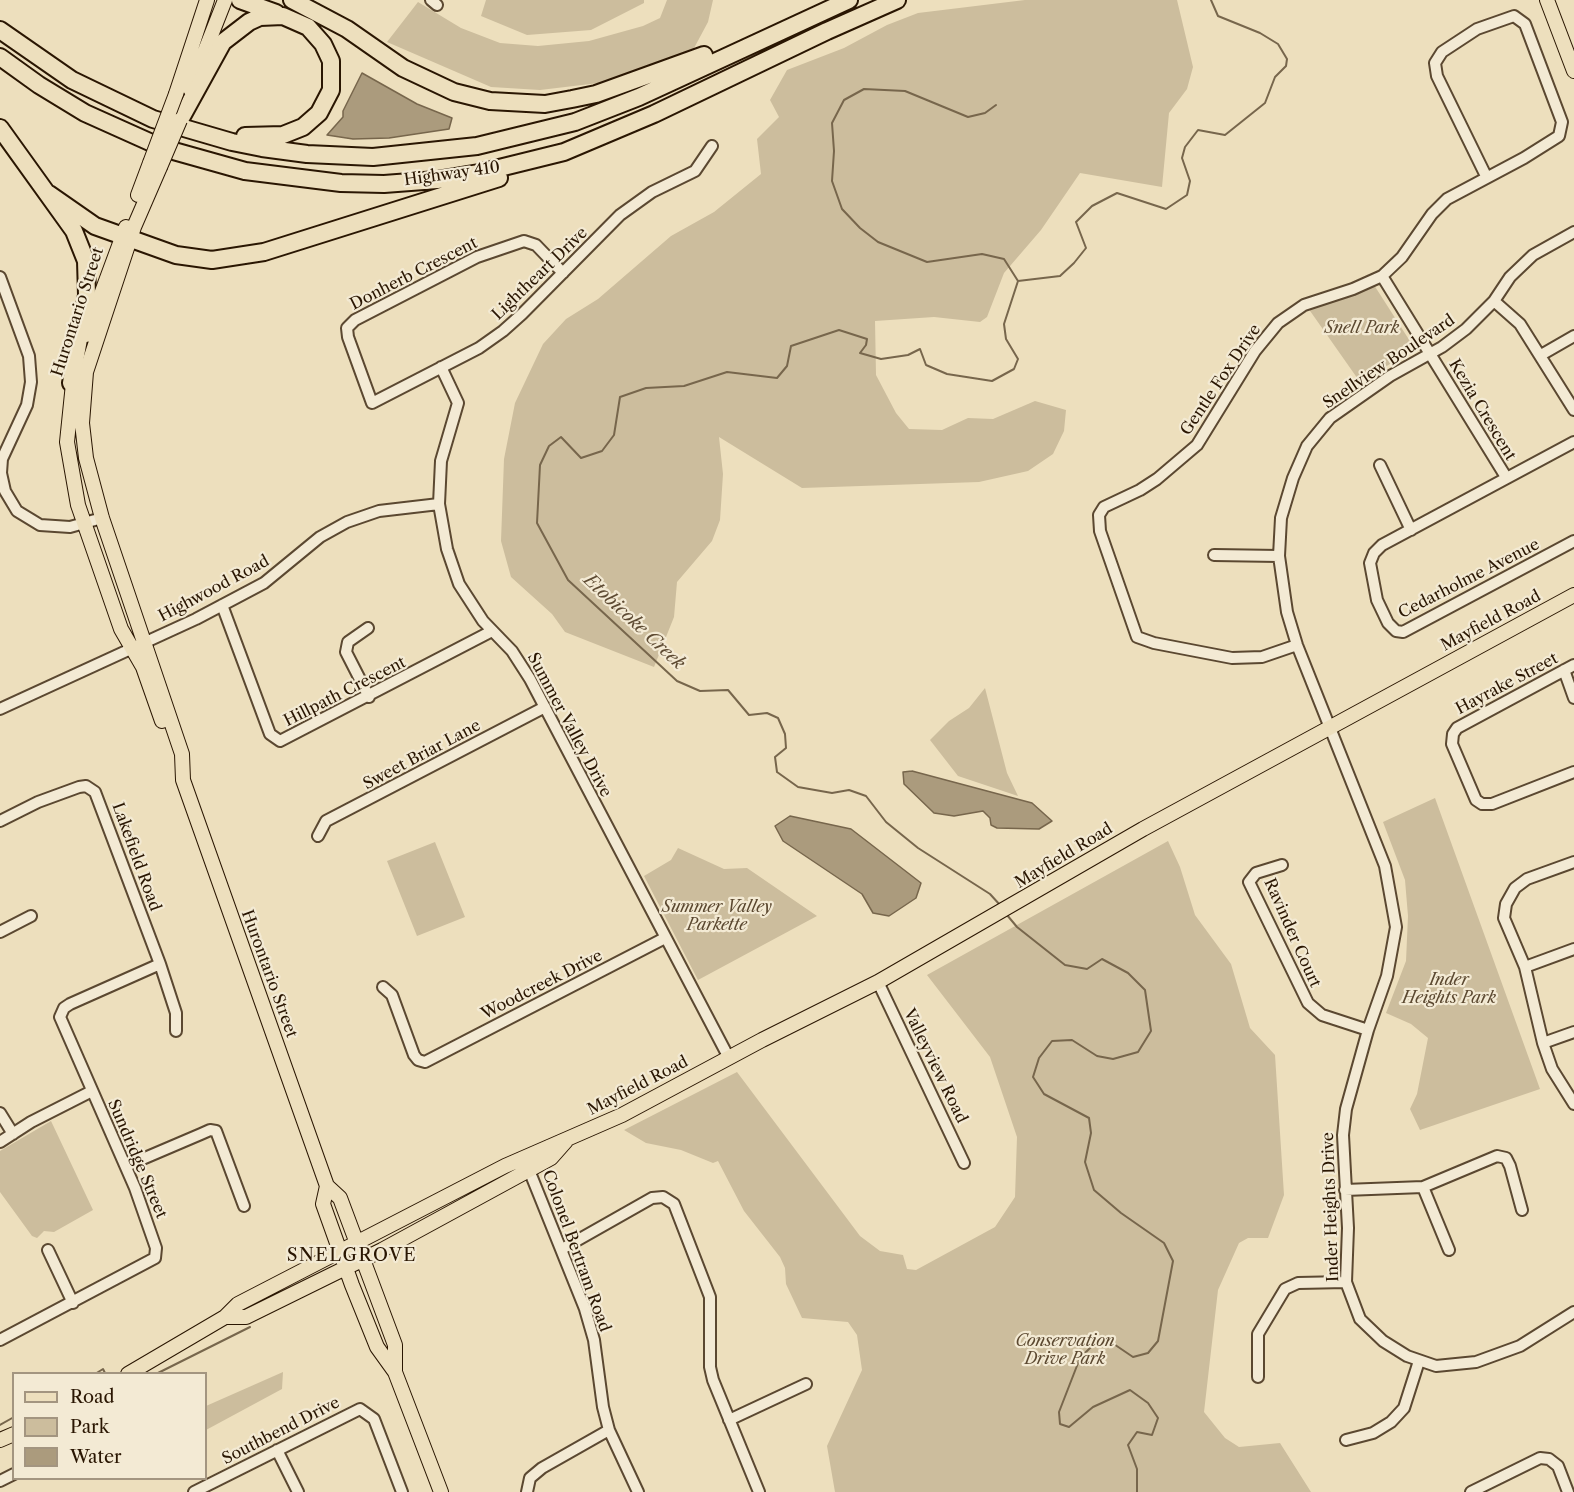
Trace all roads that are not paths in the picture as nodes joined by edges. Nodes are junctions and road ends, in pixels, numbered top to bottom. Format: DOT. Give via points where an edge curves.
graph roads {
  1 [pos="207,0"];
  2 [pos="225,0"];
  3 [pos="240,0"];
  4 [pos="292,0"];
  5 [pos="849,0"];
  6 [pos="897,0"];
  7 [pos="1547,0"];
  8 [pos="283,16"];
  9 [pos="0,30"];
  10 [pos="765,37"];
  11 [pos="0,57"];
  12 [pos="1574,71"];
  13 [pos="185,97"];
  14 [pos="153,119"];
  15 [pos="180,120"];
  16 [pos="0,128"];
  17 [pos="712,146"];
  18 [pos="564,152"];
  19 [pos="155,165"];
  20 [pos="1486,176"];
  21 [pos="49,194"];
  22 [pos="1574,232"];
  23 [pos="126,238"];
  24 [pos="563,273"];
  25 [pos="1382,276"];
  26 [pos="0,277"];
  27 [pos="1494,301"];
  28 [pos="1574,336"];
  29 [pos="1430,353"];
  30 [pos="1541,355"];
  31 [pos="441,367"];
  32 [pos="71,383"];
  33 [pos="372,403"];
  34 [pos="1574,410"];
  35 [pos="1574,442"];
  36 [pos="1380,465"];
  37 [pos="1506,477"];
  38 [pos="439,504"];
  39 [pos="102,518"];
  40 [pos="85,522"];
  41 [pos="1411,530"];
  42 [pos="1574,541"];
  43 [pos="1214,555"];
  44 [pos="1279,556"];
  45 [pos="1574,595"];
  46 [pos="222,605"];
  47 [pos="368,628"];
  48 [pos="492,631"];
  49 [pos="145,641"];
  50 [pos="1297,645"];
  51 [pos="132,647"];
  52 [pos="1569,667"];
  53 [pos="369,697"];
  54 [pos="1574,698"];
  55 [pos="545,707"];
  56 [pos="0,709"];
  57 [pos="1329,726"];
  58 [pos="183,772"];
  59 [pos="1574,772"];
  60 [pos="0,821"];
  61 [pos="318,836"];
  62 [pos="1574,862"];
  63 [pos="1282,865"];
  64 [pos="32,916"];
  65 [pos="0,932"];
  66 [pos="665,938"];
  67 [pos="1574,949"];
  68 [pos="160,964"];
  69 [pos="1525,967"];
  70 [pos="878,982"];
  71 [pos="383,987"];
  72 [pos="1368,1030"];
  73 [pos="176,1031"];
  74 [pos="1574,1032"];
  75 [pos="1543,1043"];
  76 [pos="729,1058"];
  77 [pos="92,1091"];
  78 [pos="1574,1104"];
  79 [pos="0,1113"];
  80 [pos="13,1134"];
  81 [pos="0,1142"];
  82 [pos="964,1163"];
  83 [pos="527,1164"];
  84 [pos="126,1166"];
  85 [pos="327,1186"];
  86 [pos="1423,1187"];
  87 [pos="1345,1190"];
  88 [pos="244,1206"];
  89 [pos="1522,1210"];
  90 [pos="357,1243"];
  91 [pos="562,1249"];
  92 [pos="48,1250"];
  93 [pos="1449,1250"];
  94 [pos="340,1251"];
  95 [pos="363,1259"];
  96 [pos="346,1267"];
  97 [pos="1347,1282"];
  98 [pos="73,1303"];
  99 [pos="1574,1312"];
  100 [pos="225,1317"];
  101 [pos="0,1340"];
  102 [pos="1419,1361"];
  103 [pos="131,1372"];
  104 [pos="395,1372"];
  105 [pos="1258,1377"];
  106 [pos="806,1384"];
  107 [pos="729,1420"];
  108 [pos="609,1430"];
  109 [pos="1346,1440"];
  110 [pos="277,1450"];
  111 [pos="194,1492"];
  112 [pos="298,1492"];
  113 [pos="402,1492"];
  114 [pos="441,1492"];
  115 [pos="527,1492"];
  116 [pos="638,1492"];
  117 [pos="759,1492"];
  118 [pos="1471,1492"];
  119 [pos="1568,1492"];
  1 -- 13 [label="main road, Hurontario Street"];
  2 -- 13 [label="main road, Hurontario Street"];
  3 -- 8 [label="highway"];
  4 -- 10 [label="highway" via="324,15 431,82 477,99 518,104 545,104 596,94"];
  5 -- 10 [label="highway, Highway 410"];
  6 -- 18 [label="highway, Highway 410"];
  7 -- 12 [label="main road"];
  8 -- 13 [label="highway" via="260,17 238,27"];
  8 -- 14 [label="highway" via="315,34 331,62 331,90 326,103 309,123 283,135 260,137"];
  9 -- 14 [label="highway, Highway 410" via="72,80"];
  10 -- 14 [label="highway, Highway 410" via="639,97 575,122 477,146 428,153 373,157 307,154 232,142"];
  11 -- 18 [label="highway, Highway 410" via="85,113 163,148 245,171 341,183 384,184 437,180"];
  13 -- 15 [label="highway"];
  13 -- 19 [label="main road, Hurontario Street, bridge"];
  15 -- 19 [label="main road, Hurontario Street, bridge"];
  16 -- 21 [label="highway"];
  17 -- 24 [label="street, Lightheart Drive" via="695,171 639,200"];
  18 -- 23 [label="highway" via="547,162 481,184 264,252 228,259 185,257"];
  19 -- 23 [label="main road, Hurontario Street"];
  20 -- 20 [label="street" via="1437,76 1435,63 1442,52 1509,15 1525,24 1562,129 1552,142"];
  20 -- 25 [label="street" via="1439,206 1402,257"];
  21 -- 23 [label="highway" via="87,222"];
  21 -- 32 [label="highway" via="74,231 87,274 87,297"];
  22 -- 27 [label="street, Snellview Boulevard" via="1533,255 1510,277"];
  23 -- 32 [label="main road, Hurontario Street" via="89,325"];
  23 -- 39 [label="main road, Hurontario Street" via="83,387 84,447"];
  24 -- 31 [label="street, Lightheart Drive" via="503,331"];
  24 -- 33 [label="street, Donherb Crescent" via="536,245 524,241 477,257 355,320 348,328 348,337"];
  25 -- 29 [label="street, Kezia Crescent"];
  25 -- 50 [label="street, Gentle Fox Drive" via="1304,305 1278,323 1197,445 1157,479 1104,507 1099,515 1100,531 1137,637 1154,644 1232,658 1262,657"];
  26 -- 40 [label="street" via="29,356 31,382 27,405 2,459 4,491 17,511 33,522 55,528"];
  27 -- 29 [label="street, Snellview Boulevard" via="1466,328"];
  27 -- 30 [label="street" via="1520,324"];
  28 -- 30 [label="street"];
  29 -- 37 [label="street, Kezia Crescent"];
  29 -- 44 [label="street, Snellview Boulevard" via="1339,412 1307,446 1281,518"];
  30 -- 34 [label="street"];
  31 -- 33 [label="street, Lightheart Drive"];
  31 -- 38 [label="street, Summer Valley Drive" via="458,403 441,461"];
  32 -- 40 [label="main road, Hurontario Street" via="68,453"];
  35 -- 37 [label="street, Kezia Crescent"];
  36 -- 41 [label="street"];
  37 -- 41 [label="street, Cedarholme Avenue"];
  38 -- 46 [label="street, Highwood Road" via="379,511 347,522 320,537 277,574"];
  38 -- 48 [label="street, Summer Valley Drive" via="447,549 459,584"];
  39 -- 40 [label="street"];
  39 -- 49 [label="main road, Hurontario Street"];
  40 -- 51 [label="main road, Hurontario Street" via="121,629"];
  41 -- 42 [label="street, Cedarholme Avenue" via="1382,545 1370,563 1377,600 1396,631 1410,629"];
  43 -- 44 [label="street"];
  44 -- 50 [label="street, Snellview Boulevard" via="1287,612"];
  45 -- 57 [label="main road, Mayfield Road"];
  46 -- 49 [label="street, Highwood Road"];
  46 -- 53 [label="street, Hillpath Crescent" via="275,739 285,740"];
  47 -- 53 [label="street" via="351,639 346,652"];
  48 -- 53 [label="street, Hillpath Crescent"];
  48 -- 55 [label="street, Summer Valley Drive" via="522,665"];
  49 -- 51 [label="street, Highwood Road"];
  49 -- 58 [label="main road, Hurontario Street" via="182,754"];
  50 -- 57 [label="street, Snellview Boulevard"];
  51 -- 56 [label="street, Highwood Road"];
  51 -- 58 [label="main road, Hurontario Street"];
  52 -- 54 [label="street"];
  52 -- 59 [label="street, Hayrake Street" via="1457,728 1452,744 1476,800 1482,804 1492,804"];
  55 -- 61 [label="street, Sweet Briar Lane" via="326,821"];
  55 -- 66 [label="street, Summer Valley Drive"];
  57 -- 70 [label="main road, Mayfield Road"];
  57 -- 72 [label="street, Inder Heights Drive" via="1385,866 1396,927 1387,976"];
  58 -- 85 [label="main road, Hurontario Street"];
  60 -- 68 [label="street, Lakefield Road" via="63,792 91,788"];
  62 -- 69 [label="street" via="1527,879 1515,888 1506,904 1504,918"];
  63 -- 72 [label="street, Ravinder Court" via="1256,873 1250,882 1308,1003 1322,1015"];
  64 -- 65 [label="street"];
  66 -- 71 [label="street, Woodcreek Drive" via="425,1062 418,1060 392,995"];
  66 -- 76 [label="street, Summer Valley Drive"];
  67 -- 69 [label="street"];
  68 -- 73 [label="street" via="176,1013"];
  68 -- 77 [label="street, Sundridge Street" via="70,1004 61,1012 61,1021"];
  69 -- 75 [label="street"];
  70 -- 76 [label="main road, Mayfield Road"];
  70 -- 82 [label="street, Valleyview Road"];
  72 -- 87 [label="street, Inder Heights Drive" via="1342,1135"];
  74 -- 75 [label="street"];
  75 -- 78 [label="street" via="1552,1069"];
  76 -- 83 [label="main road, Mayfield Road" via="622,1115 568,1138 551,1158"];
  77 -- 80 [label="street"];
  77 -- 84 [label="street, Sundridge Street"];
  79 -- 80 [label="street"];
  80 -- 81 [label="street"];
  83 -- 90 [label="main road, Mayfield Road"];
  83 -- 91 [label="street, Colonel Bertram Road"];
  83 -- 95 [label="main road, Mayfield Road"];
  84 -- 88 [label="street" via="210,1130 216,1131"];
  84 -- 98 [label="street, Sundridge Street" via="155,1243 155,1258"];
  85 -- 90 [label="main road, Hurontario Street" via="340,1198"];
  85 -- 94 [label="main road, Hurontario Street" via="323,1204"];
  86 -- 87 [label="street"];
  86 -- 89 [label="street" via="1497,1156 1506,1158"];
  86 -- 93 [label="street"];
  87 -- 97 [label="street, Inder Heights Drive"];
  90 -- 94 [label="main road, Mayfield Road"];
  90 -- 95 [label="main road, Hurontario Street"];
  91 -- 107 [label="street" via="652,1198 663,1197 674,1204 706,1283 711,1313 710,1367"];
  91 -- 108 [label="street, Colonel Bertram Road" via="594,1340 599,1392"];
  92 -- 98 [label="street"];
  94 -- 96 [label="main road, Hurontario Street"];
  94 -- 100 [label="main road, Mayfield Road" via="238,1304"];
  95 -- 96 [label="main road, Mayfield Road"];
  95 -- 104 [label="main road, Hurontario Street" via="395,1345"];
  96 -- 100 [label="main road, Mayfield Road" via="246,1317"];
  96 -- 104 [label="main road, Hurontario Street" via="377,1347"];
  97 -- 102 [label="street, Inder Heights Drive" via="1360,1318 1383,1341"];
  97 -- 105 [label="street" via="1298,1283 1285,1289 1258,1334"];
  98 -- 101 [label="street, Sundridge Street"];
  99 -- 102 [label="street, Inder Heights Drive" via="1520,1346 1476,1362 1436,1366"];
  100 -- 103 [label="main road, Mayfield Road"];
  102 -- 109 [label="street" via="1404,1408 1373,1433"];
  104 -- 114 [label="main road, Hurontario Street"];
  106 -- 107 [label="street"];
  107 -- 117 [label="street"];
  108 -- 115 [label="street" via="542,1468 530,1478"];
  108 -- 116 [label="street, Colonel Bertram Road"];
  110 -- 111 [label="street, Southbend Drive"];
  110 -- 112 [label="street"];
  110 -- 113 [label="street, Southbend Drive" via="356,1409 364,1410 374,1419"];
  118 -- 119 [label="street" via="1540,1458 1558,1466"];
}
